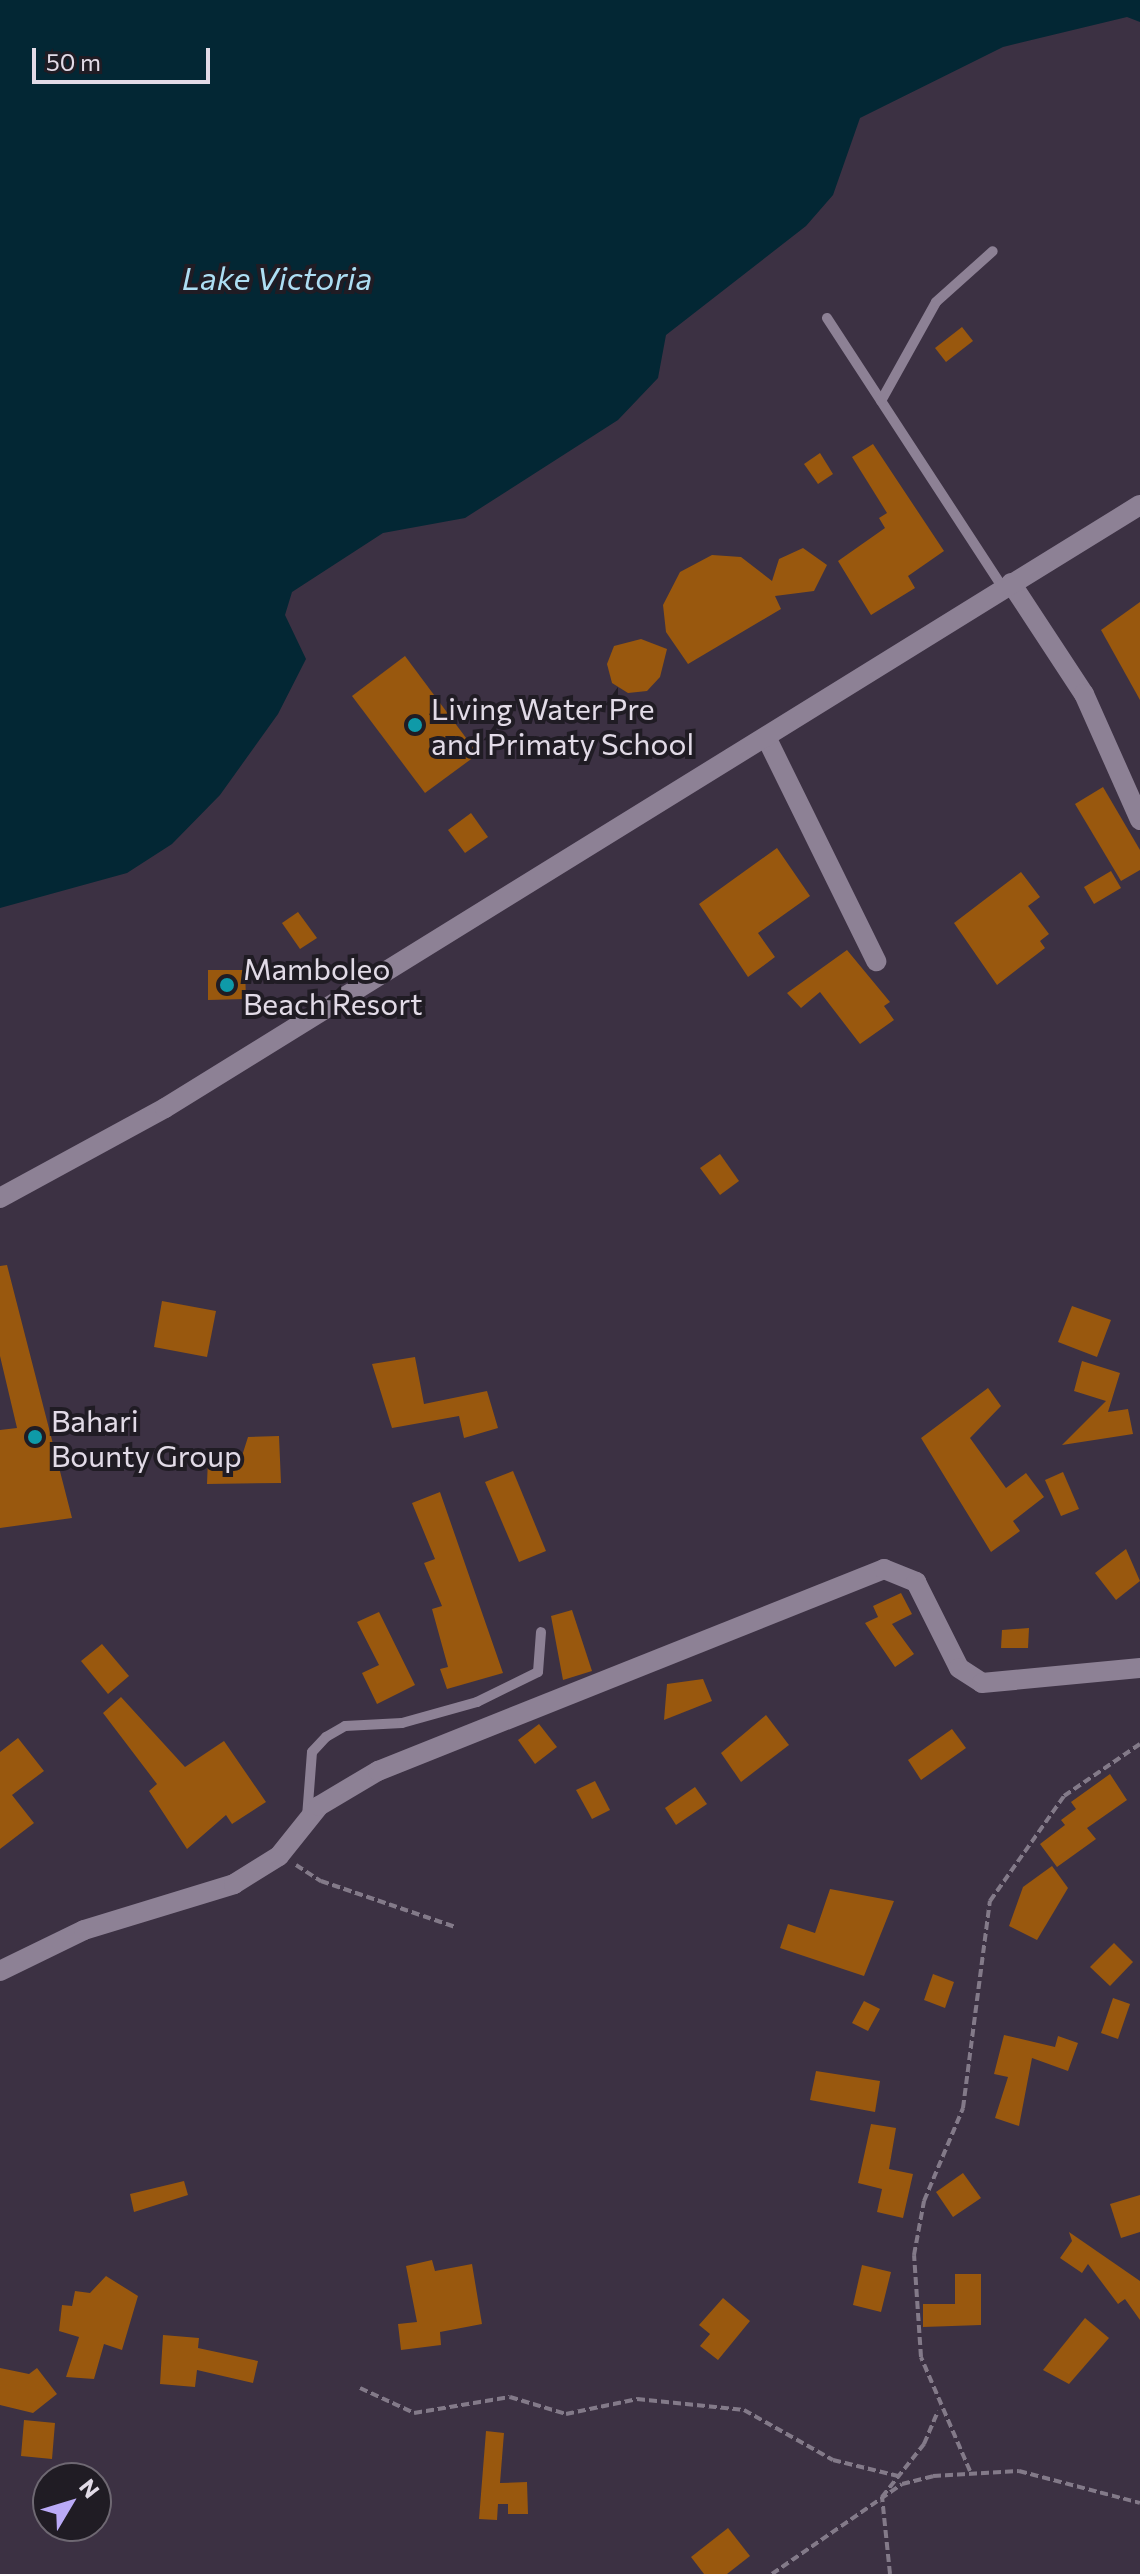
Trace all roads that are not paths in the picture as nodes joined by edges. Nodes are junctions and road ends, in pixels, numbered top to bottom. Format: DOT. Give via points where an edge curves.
graph roads {
  1 [pos="993,251"];
  2 [pos="827,318"];
  3 [pos="881,401"];
  4 [pos="1140,505"];
  5 [pos="1007,586"];
  6 [pos="766,737"];
  7 [pos="1140,820"];
  8 [pos="876,961"];
  9 [pos="0,1198"];
  10 [pos="541,1632"];
  11 [pos="1140,1668"];
  12 [pos="307,1819"];
  13 [pos="0,1971"];
  1 -- 3 [label="lane" via="936,302"];
  2 -- 3 [label="lane"];
  3 -- 5 [label="lane"];
  4 -- 5 [label="street"];
  5 -- 6 [label="street"];
  5 -- 7 [label="street" via="1084,694"];
  6 -- 8 [label="street"];
  6 -- 9 [label="street" via="165,1108"];
  10 -- 12 [label="lane" via="538,1672 489,1696 402,1723 345,1726 326,1737 312,1752"];
  11 -- 12 [label="street" via="982,1683 959,1668 916,1582 884,1569 378,1771 337,1792"];
  12 -- 13 [label="street" via="282,1853 234,1884 84,1930"];
}
